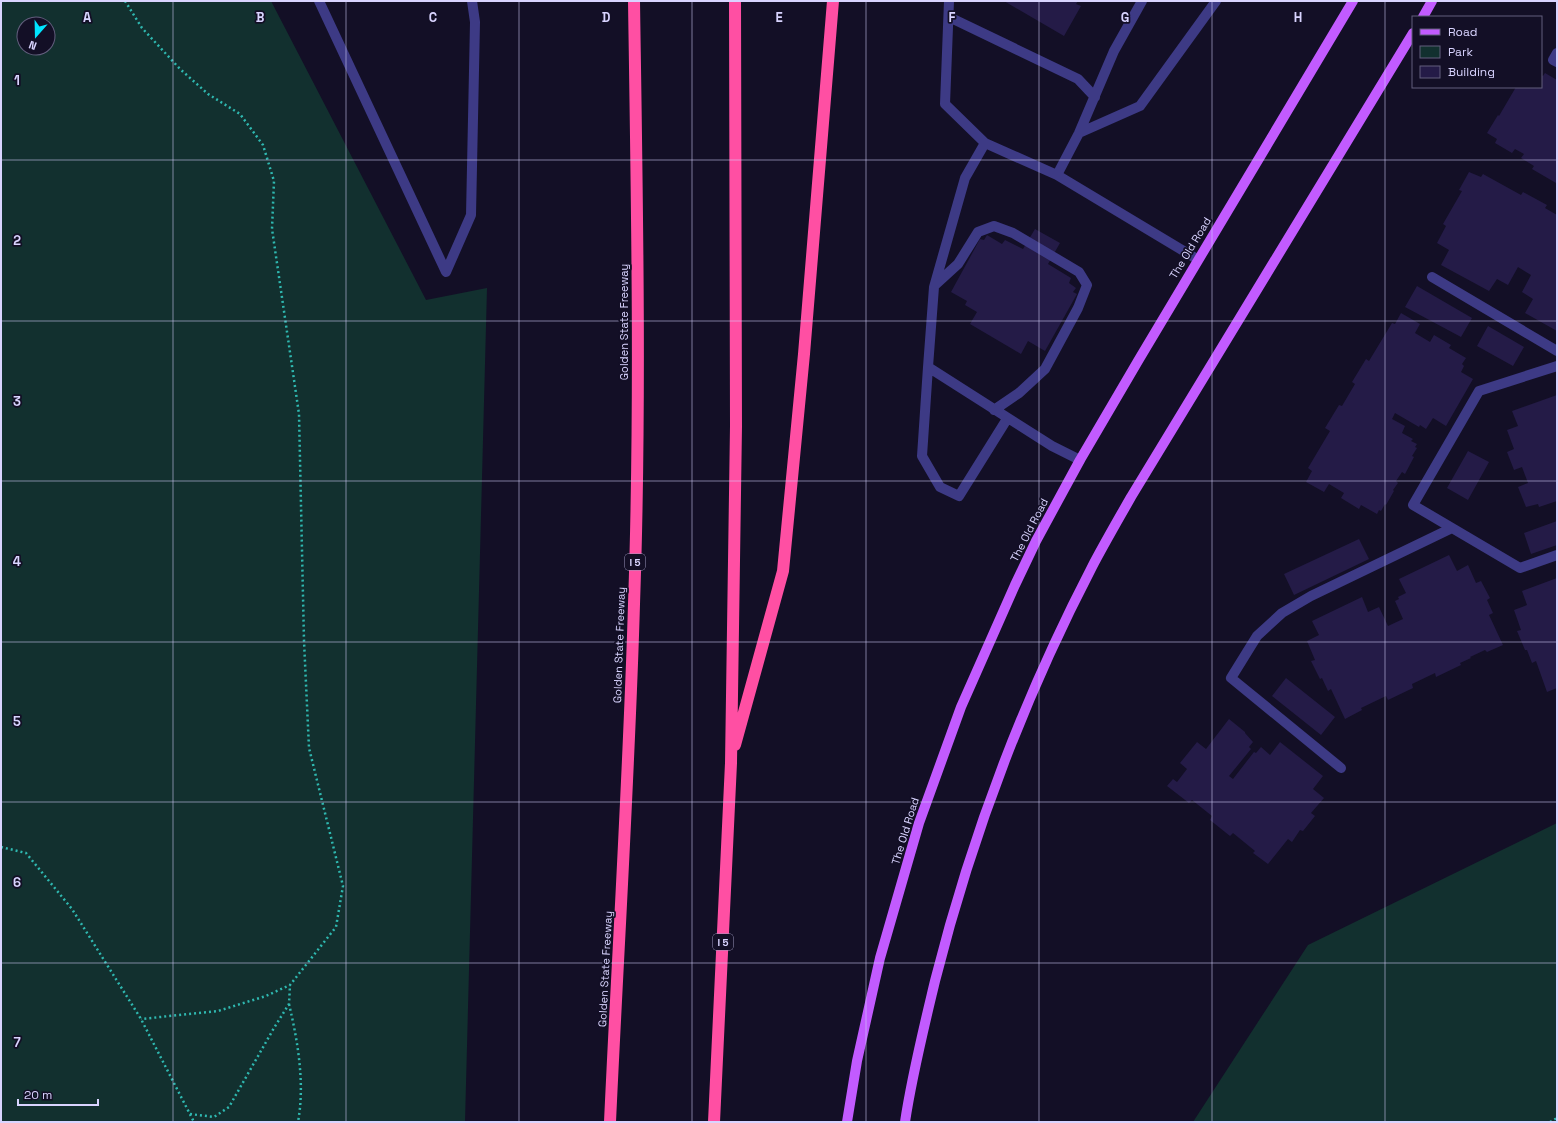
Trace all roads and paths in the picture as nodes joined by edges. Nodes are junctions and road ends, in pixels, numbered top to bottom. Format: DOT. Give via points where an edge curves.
graph roads {
  1 [pos="125,1"];
  2 [pos="319,1"];
  3 [pos="472,1"];
  4 [pos="634,1"];
  5 [pos="735,1"];
  6 [pos="833,1"];
  7 [pos="949,1"];
  8 [pos="1142,1"];
  9 [pos="1216,1"];
  10 [pos="1353,1"];
  11 [pos="1432,1"];
  12 [pos="1424,16"];
  13 [pos="949,17"];
  14 [pos="1412,35"];
  15 [pos="1557,52"];
  16 [pos="1557,62"];
  17 [pos="1095,97"];
  18 [pos="1079,133"];
  19 [pos="985,143"];
  20 [pos="1057,175"];
  21 [pos="1198,259"];
  22 [pos="1432,277"];
  23 [pos="934,287"];
  24 [pos="1557,351"];
  25 [pos="1557,366"];
  26 [pos="928,367"];
  27 [pos="994,410"];
  28 [pos="1007,418"];
  29 [pos="1080,460"];
  30 [pos="1452,528"];
  31 [pos="1557,555"];
  32 [pos="731,762"];
  33 [pos="1341,768"];
  34 [pos="1,847"];
  35 [pos="290,985"];
  36 [pos="289,1004"];
  37 [pos="141,1019"];
  38 [pos="190,1114"];
  39 [pos="1557,1118"];
  40 [pos="194,1122"];
  41 [pos="298,1122"];
  42 [pos="610,1122"];
  43 [pos="714,1122"];
  44 [pos="847,1122"];
  45 [pos="905,1122"];
  46 [pos="1550,1122"];
  1 -- 35 [label="path" via="142,28 180,69 208,94 240,114 263,145 274,182 272,229 298,414 309,748 343,886 336,927"];
  2 -- 3 [label="lane" via="446,272 471,215 475,22"];
  4 -- 42 [label="highway, Golden State Freeway / I 5" via="638,246 634,603"];
  5 -- 32 [label="highway, I 5" via="736,426"];
  6 -- 32 [label="highway" via="783,571"];
  7 -- 13 [label="lane"];
  8 -- 17 [label="lane" via="1114,51"];
  9 -- 18 [label="lane" via="1140,106"];
  10 -- 21 [label="main road, The Old Road"];
  11 -- 12 [label="main road"];
  13 -- 17 [label="lane" via="1078,79"];
  13 -- 19 [label="lane" via="945,104"];
  14 -- 45 [label="main road" via="1131,497 1092,567 1058,637 998,780 948,930 925,1022"];
  15 -- 16 [label="lane" via="1553,60"];
  17 -- 18 [label="lane"];
  18 -- 20 [label="lane"];
  19 -- 20 [label="lane"];
  19 -- 23 [label="lane" via="966,178"];
  20 -- 21 [label="lane"];
  21 -- 29 [label="main road, The Old Road"];
  22 -- 24 [label="lane"];
  23 -- 26 [label="lane"];
  23 -- 27 [label="lane" via="958,264 978,232 994,226 1013,233 1079,272 1087,285 1078,308 1045,369 1019,393"];
  25 -- 30 [label="lane" via="1479,391 1413,505"];
  26 -- 27 [label="lane"];
  26 -- 28 [label="lane" via="922,456 940,487 959,496"];
  27 -- 28 [label="lane"];
  28 -- 29 [label="lane"];
  29 -- 44 [label="main road, The Old Road" via="1036,541 1009,599 961,707 919,822 880,958 857,1061"];
  30 -- 31 [label="lane" via="1520,568"];
  30 -- 33 [label="lane" via="1311,596 1282,613 1257,636 1231,678"];
  32 -- 43 [label="highway, I 5"];
  34 -- 37 [label="path" via="26,853 72,909"];
  35 -- 36 [label="path"];
  35 -- 37 [label="path" via="266,996 218,1011"];
  36 -- 38 [label="path" via="229,1107 214,1117"];
  36 -- 41 [label="path" via="297,1039 301,1105"];
  37 -- 38 [label="path"];
  38 -- 40 [label="path"];
  39 -- 46 [label="path"];
}
